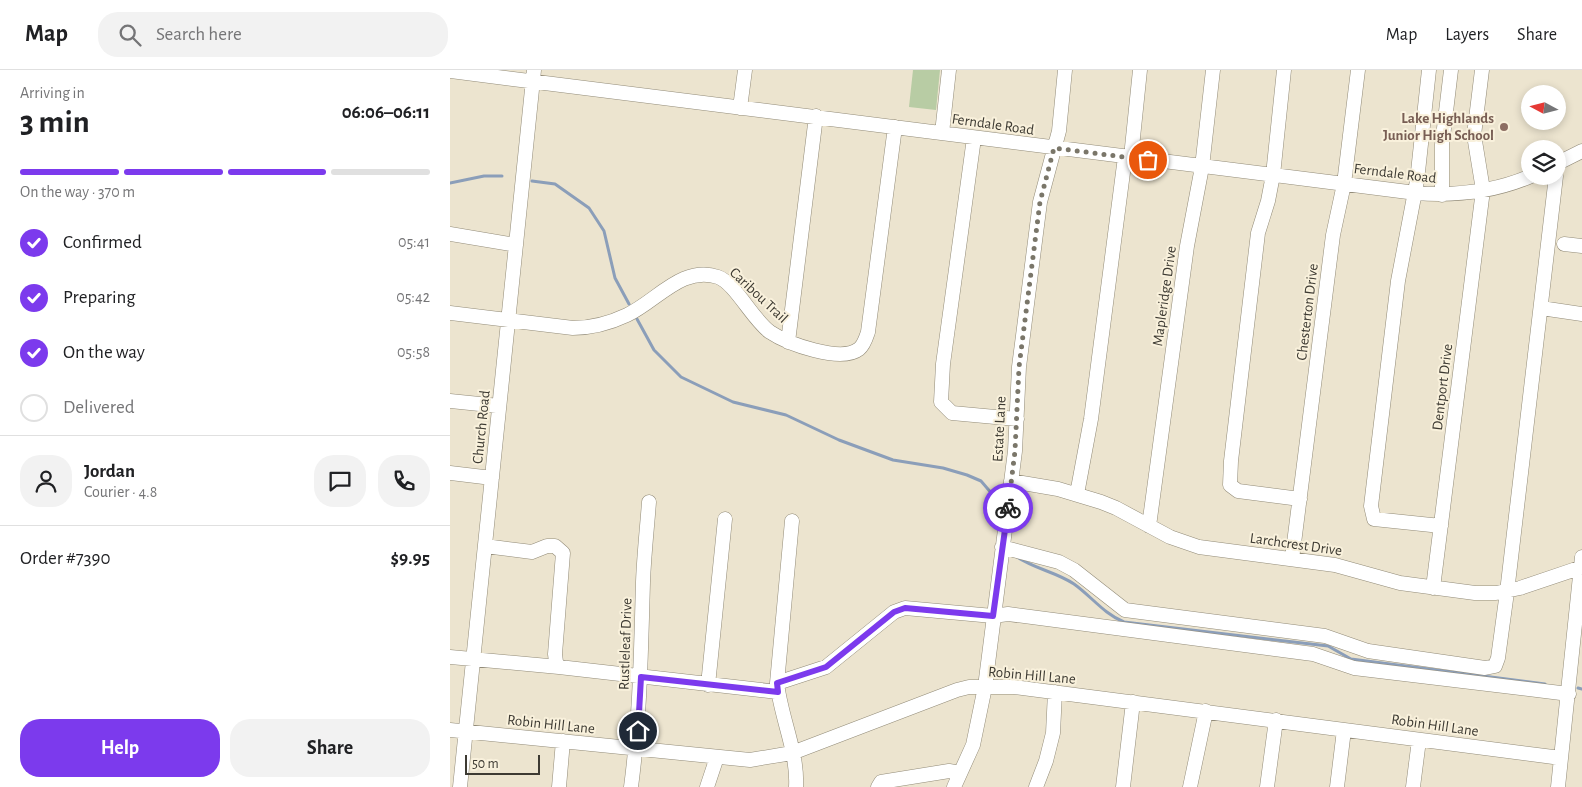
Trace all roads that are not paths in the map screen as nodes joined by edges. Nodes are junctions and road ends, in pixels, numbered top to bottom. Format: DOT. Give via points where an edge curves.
graph roads {
  1 [pos="744,70"];
  2 [pos="949,70"];
  3 [pos="1065,70"];
  4 [pos="1140,70"];
  5 [pos="1213,70"];
  6 [pos="1284,70"];
  7 [pos="1358,70"];
  8 [pos="1429,70"];
  9 [pos="1451,70"];
  10 [pos="1482,70"];
  11 [pos="450,72"];
  12 [pos="534,76"];
  13 [pos="740,108"];
  14 [pos="816,116"];
  15 [pos="895,127"];
  16 [pos="942,133"];
  17 [pos="974,138"];
  18 [pos="1054,148"];
  19 [pos="1582,150"];
  20 [pos="1128,157"];
  21 [pos="1566,159"];
  22 [pos="1202,167"];
  23 [pos="1273,175"];
  24 [pos="1521,180"];
  25 [pos="1344,184"];
  26 [pos="1555,185"];
  27 [pos="1484,190"];
  28 [pos="1416,193"];
  29 [pos="1442,195"];
  30 [pos="450,234"];
  31 [pos="516,244"];
  32 [pos="1564,244"];
  33 [pos="1582,246"];
  34 [pos="1541,308"];
  35 [pos="450,313"];
  36 [pos="1582,314"];
  37 [pos="508,319"];
  38 [pos="788,342"];
  39 [pos="450,401"];
  40 [pos="499,406"];
  41 [pos="1017,419"];
  42 [pos="450,473"];
  43 [pos="492,478"];
  44 [pos="1011,480"];
  45 [pos="1077,494"];
  46 [pos="1300,500"];
  47 [pos="649,502"];
  48 [pos="725,519"];
  49 [pos="792,521"];
  50 [pos="1149,526"];
  51 [pos="1441,526"];
  52 [pos="485,546"];
  53 [pos="1002,547"];
  54 [pos="1292,559"];
  55 [pos="1582,564"];
  56 [pos="1433,588"];
  57 [pos="1507,592"];
  58 [pos="993,616"];
  59 [pos="450,657"];
  60 [pos="474,660"];
  61 [pos="559,667"];
  62 [pos="641,677"];
  63 [pos="708,685"];
  64 [pos="985,687"];
  65 [pos="778,688"];
  66 [pos="1055,692"];
  67 [pos="1569,694"];
  68 [pos="1133,702"];
  69 [pos="1206,711"];
  70 [pos="1276,720"];
  71 [pos="450,730"];
  72 [pos="1344,730"];
  73 [pos="466,731"];
  74 [pos="1419,740"];
  75 [pos="563,741"];
  76 [pos="636,749"];
  77 [pos="792,752"];
  78 [pos="718,757"];
  79 [pos="1561,758"];
  80 [pos="960,774"];
  81 [pos="460,787"];
  82 [pos="559,787"];
  83 [pos="632,787"];
  84 [pos="707,787"];
  85 [pos="796,787"];
  86 [pos="878,787"];
  87 [pos="954,787"];
  88 [pos="1036,787"];
  89 [pos="1123,787"];
  90 [pos="1190,787"];
  91 [pos="1267,787"];
  92 [pos="1337,787"];
  93 [pos="1413,787"];
  94 [pos="1558,787"];
  1 -- 13 [label="street"];
  2 -- 16 [label="street"];
  3 -- 18 [label="street, Estate Lane"];
  4 -- 20 [label="street"];
  5 -- 22 [label="street, Mapleridge Drive"];
  6 -- 23 [label="street"];
  7 -- 25 [label="street, Chesterton Drive"];
  8 -- 28 [label="street"];
  9 -- 29 [label="street" via="1442,144"];
  10 -- 27 [label="street, Dentport Drive" via="1474,135"];
  11 -- 12 [label="street, Ferndale Road"];
  12 -- 13 [label="street, Ferndale Road"];
  12 -- 31 [label="street, Church Road"];
  13 -- 14 [label="street, Ferndale Road"];
  14 -- 15 [label="street, Ferndale Road"];
  14 -- 38 [label="street"];
  15 -- 16 [label="street, Ferndale Road"];
  15 -- 38 [label="street, Caribou Trail" via="868,332 862,347 845,355 824,353"];
  16 -- 17 [label="street, Ferndale Road"];
  17 -- 18 [label="street, Ferndale Road"];
  17 -- 41 [label="street" via="943,364 941,402 952,412"];
  18 -- 20 [label="street, Ferndale Road"];
  18 -- 41 [label="street, Estate Lane" via="1040,202 1019,367"];
  19 -- 21 [label="street"];
  20 -- 22 [label="street, Ferndale Road"];
  20 -- 45 [label="street"];
  22 -- 23 [label="street, Ferndale Road"];
  22 -- 50 [label="street, Mapleridge Drive" via="1187,246"];
  23 -- 25 [label="street, Ferndale Road"];
  23 -- 46 [label="street" via="1258,233 1230,485 1238,491"];
  24 -- 27 [label="street, Ferndale Road"];
  25 -- 28 [label="street, Ferndale Road"];
  25 -- 46 [label="street, Chesterton Drive" via="1333,235"];
  26 -- 34 [label="street"];
  27 -- 29 [label="street, Ferndale Road"];
  27 -- 51 [label="street, Dentport Drive"];
  28 -- 29 [label="street, Ferndale Road"];
  28 -- 51 [label="street" via="1398,281 1371,506 1374,519"];
  30 -- 31 [label="street"];
  31 -- 37 [label="street, Church Road"];
  32 -- 33 [label="street"];
  34 -- 36 [label="street"];
  34 -- 57 [label="street"];
  35 -- 37 [label="street, Caribou Trail"];
  37 -- 38 [label="street, Caribou Trail" via="573,328 603,324 629,314 678,282 705,274 728,284 757,320"];
  37 -- 40 [label="street, Church Road"];
  39 -- 40 [label="street"];
  40 -- 43 [label="street, Church Road"];
  41 -- 44 [label="street, Estate Lane"];
  42 -- 43 [label="street"];
  43 -- 52 [label="street, Church Road"];
  44 -- 45 [label="street, Larchcrest Drive"];
  44 -- 53 [label="street, Estate Lane"];
  45 -- 50 [label="street, Larchcrest Drive" via="1116,508"];
  46 -- 54 [label="street, Chesterton Drive"];
  47 -- 62 [label="street, Rustleleaf Drive"];
  48 -- 63 [label="street"];
  49 -- 65 [label="street"];
  50 -- 54 [label="street, Larchcrest Drive" via="1199,547"];
  51 -- 56 [label="street, Dentport Drive"];
  52 -- 60 [label="street, Church Road"];
  52 -- 61 [label="street" via="532,552 555,546 563,553 555,654"];
  53 -- 57 [label="street" via="1059,562 1125,610 1325,636 1368,651 1485,668 1495,666 1498,658"];
  53 -- 58 [label="street, Estate Lane"];
  54 -- 56 [label="street, Larchcrest Drive" via="1335,565 1393,582"];
  55 -- 57 [label="street, Larchcrest Drive"];
  55 -- 67 [label="street"];
  56 -- 57 [label="street, Larchcrest Drive" via="1475,594"];
  58 -- 64 [label="street, Estate Lane"];
  58 -- 65 [label="street" via="905,608 894,612 826,667"];
  58 -- 67 [label="street" via="1008,614 1303,652 1354,668"];
  59 -- 60 [label="street"];
  60 -- 61 [label="street"];
  60 -- 73 [label="street, Church Road"];
  61 -- 62 [label="street"];
  62 -- 63 [label="street"];
  62 -- 76 [label="street, Rustleleaf Drive"];
  63 -- 65 [label="street"];
  64 -- 66 [label="street, Robin Hill Lane"];
  64 -- 77 [label="street, Robin Hill Lane" via="946,693"];
  64 -- 80 [label="street, Estate Lane" via="972,745"];
  65 -- 77 [label="street"];
  66 -- 68 [label="street, Robin Hill Lane"];
  66 -- 88 [label="street" via="1053,733"];
  67 -- 79 [label="street"];
  68 -- 69 [label="street, Robin Hill Lane"];
  68 -- 89 [label="street"];
  69 -- 70 [label="street, Robin Hill Lane"];
  69 -- 90 [label="street"];
  70 -- 72 [label="street, Robin Hill Lane"];
  70 -- 91 [label="street"];
  71 -- 73 [label="street, Robin Hill Lane"];
  72 -- 74 [label="street, Robin Hill Lane"];
  72 -- 92 [label="street"];
  73 -- 75 [label="street, Robin Hill Lane"];
  73 -- 81 [label="street, Church Road"];
  74 -- 79 [label="street, Robin Hill Lane"];
  74 -- 93 [label="street"];
  75 -- 76 [label="street, Robin Hill Lane"];
  75 -- 82 [label="street"];
  76 -- 78 [label="street, Robin Hill Lane"];
  76 -- 83 [label="street, Rustleleaf Drive"];
  77 -- 78 [label="street, Robin Hill Lane" via="750,760"];
  77 -- 85 [label="street"];
  78 -- 84 [label="street"];
  79 -- 94 [label="street"];
  80 -- 86 [label="street" via="949,771 910,777 881,782"];
  80 -- 87 [label="street, Estate Lane"];
}
